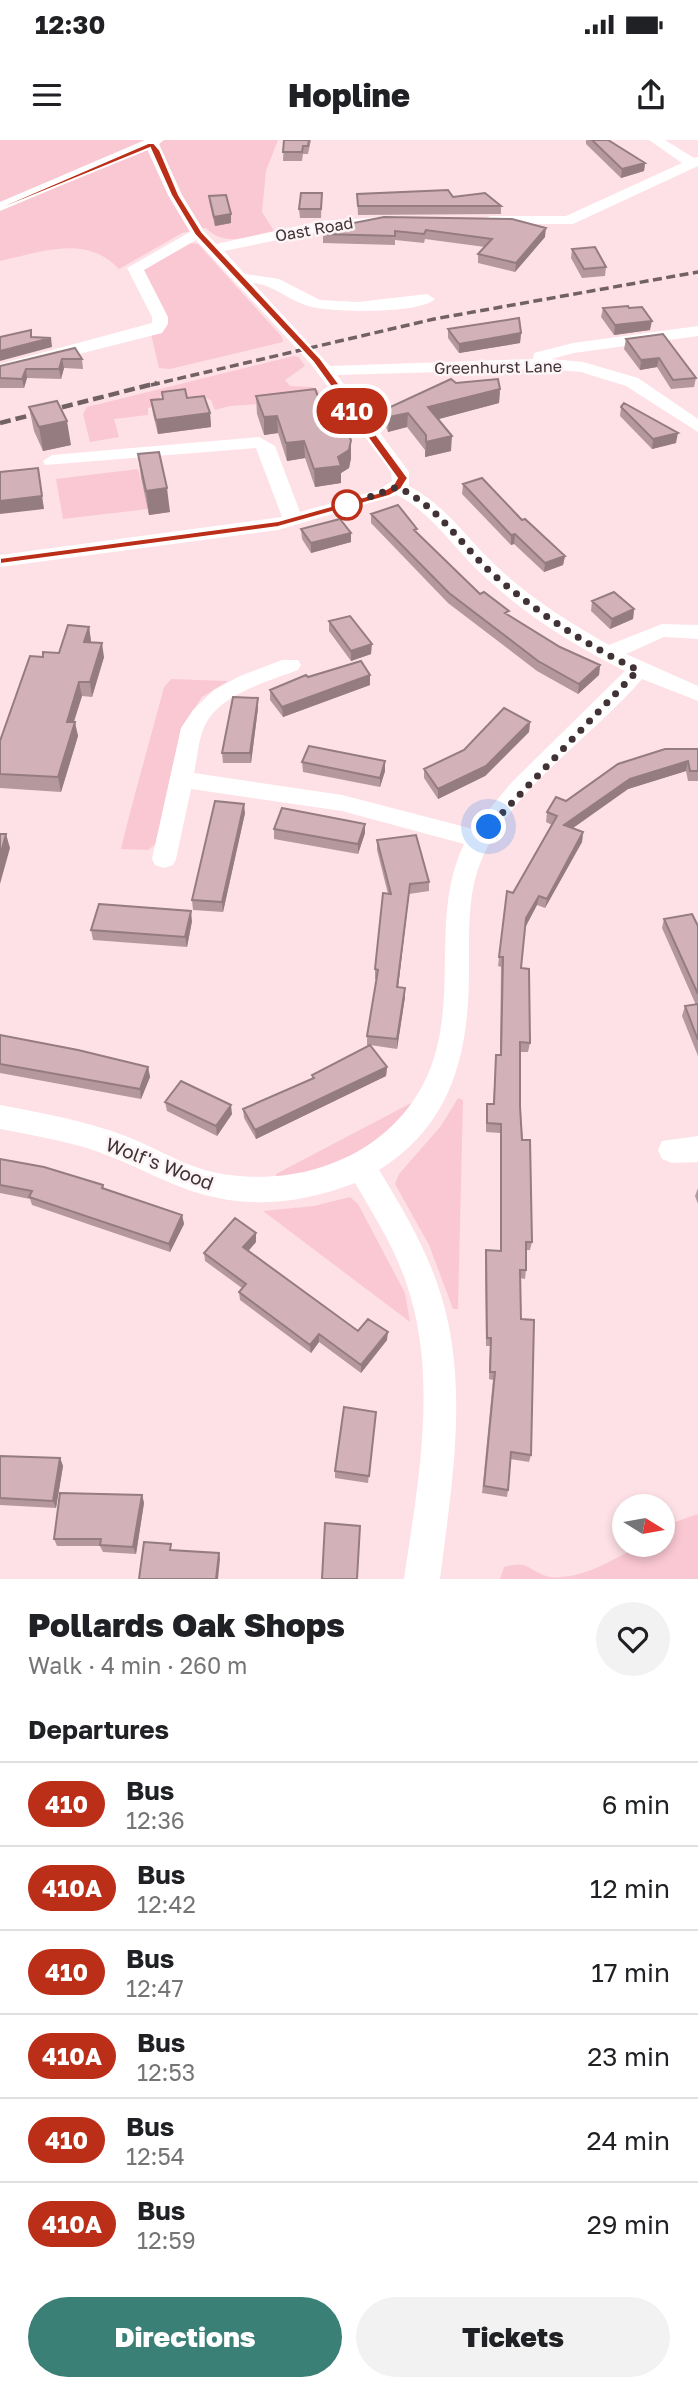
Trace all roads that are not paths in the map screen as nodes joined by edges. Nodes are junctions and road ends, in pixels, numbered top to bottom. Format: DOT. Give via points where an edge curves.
graph roads {
  1 [pos="656,140"];
  2 [pos="153,142"];
  3 [pos="695,162"];
  4 [pos="0,207"];
  5 [pos="415,218"];
  6 [pos="477,219"];
  7 [pos="198,233"];
  8 [pos="213,249"];
  9 [pos="241,279"];
  10 [pos="427,299"];
  11 [pos="698,331"];
  12 [pos="558,358"];
  13 [pos="320,365"];
  14 [pos="0,369"];
  15 [pos="698,427"];
  16 [pos="52,461"];
  17 [pos="397,487"];
  18 [pos="293,520"];
  19 [pos="0,561"];
  20 [pos="698,632"];
  21 [pos="606,655"];
  22 [pos="290,665"];
  23 [pos="638,670"];
  24 [pos="698,694"];
  25 [pos="181,779"];
  26 [pos="479,839"];
  27 [pos="164,859"];
  28 [pos="0,1117"];
  29 [pos="361,1167"];
  30 [pos="422,1579"];
  1 -- 3 [label="street"];
  2 -- 4 [label="street"];
  2 -- 7 [label="street" via="175,195"];
  3 -- 6 [label="street" via="568,221"];
  5 -- 8 [label="street, Oast Road" via="338,223"];
  7 -- 8 [label="street"];
  7 -- 14 [label="street" via="135,268 160,317 156,329"];
  8 -- 9 [label="street"];
  9 -- 10 [label="street" via="269,279 310,302 330,306"];
  9 -- 13 [label="street"];
  11 -- 12 [label="street"];
  12 -- 13 [label="street, Greenhurst Lane" via="526,365"];
  12 -- 15 [label="street, Greenhurst Lane" via="632,382"];
  13 -- 17 [label="street" via="400,472 402,483"];
  16 -- 18 [label="street" via="260,442 266,446"];
  17 -- 18 [label="street"];
  17 -- 21 [label="street" via="423,500 494,574 533,606"];
  18 -- 19 [label="street"];
  20 -- 21 [label="street" via="680,626 657,630"];
  21 -- 23 [label="street"];
  22 -- 25 [label="street" via="217,697 202,710 192,728"];
  23 -- 24 [label="street"];
  23 -- 26 [label="street, Wolf's Wood"];
  25 -- 26 [label="street" via="342,803"];
  25 -- 27 [label="street"];
  26 -- 29 [label="street, Wolf's Wood" via="467,864 460,897 452,1039 445,1068 416,1122 388,1151"];
  28 -- 29 [label="street, Wolf's Wood" via="79,1134 215,1185 248,1191 306,1185"];
  29 -- 30 [label="street" via="408,1250 424,1287 434,1334 439,1381 437,1456"];
}
